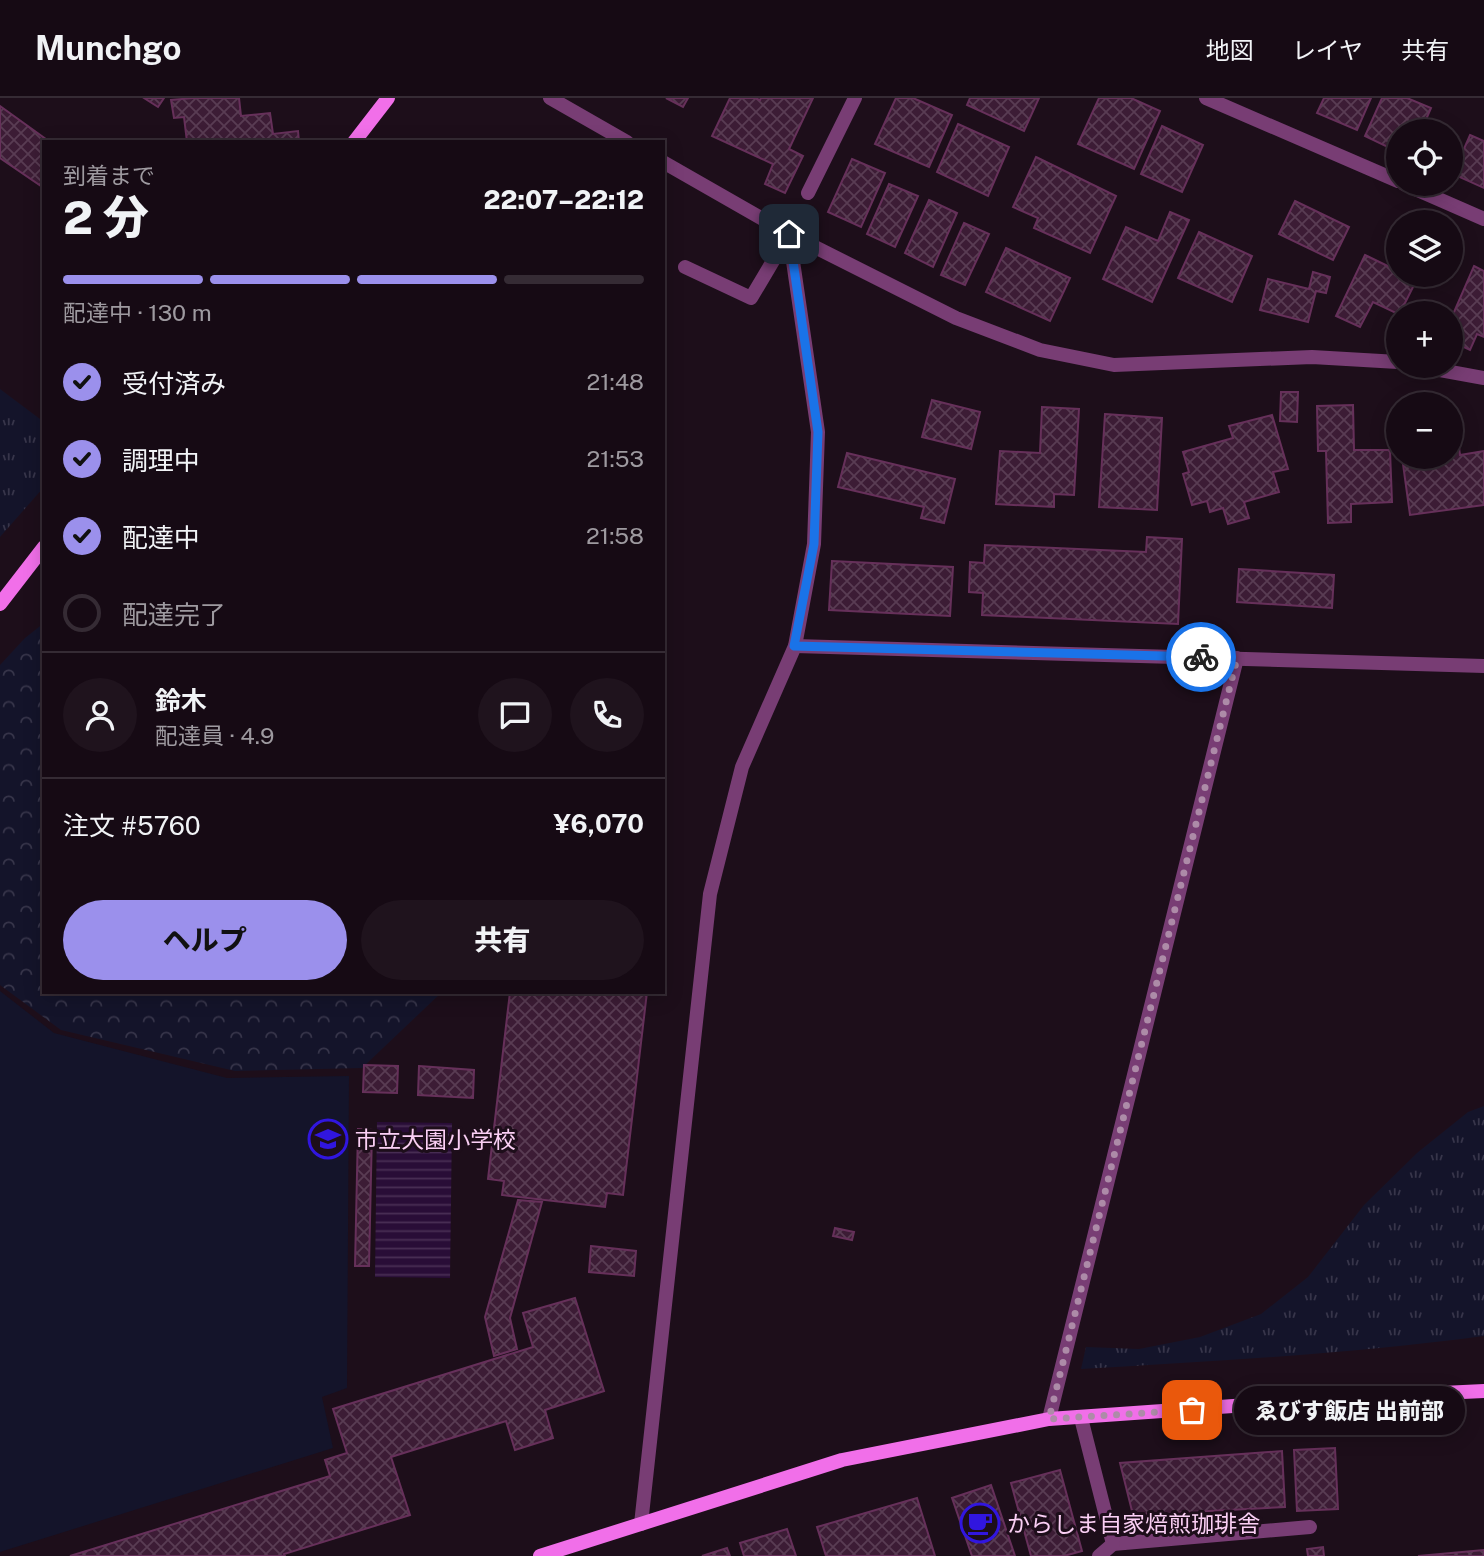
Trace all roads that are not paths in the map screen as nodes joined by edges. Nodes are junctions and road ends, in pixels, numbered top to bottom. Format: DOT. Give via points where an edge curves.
graph roads {
  1 [pos="388,98"];
  2 [pos="550,98"];
  3 [pos="855,98"];
  4 [pos="1206,98"];
  5 [pos="356,140"];
  6 [pos="624,140"];
  7 [pos="665,163"];
  8 [pos="1386,176"];
  9 [pos="808,193"];
  10 [pos="1431,196"];
  11 [pos="1484,219"];
  12 [pos="789,234"];
  13 [pos="685,267"];
  14 [pos="1386,361"];
  15 [pos="1463,374"];
  16 [pos="1484,378"];
  17 [pos="42,550"];
  18 [pos="0,604"];
  19 [pos="794,646"];
  20 [pos="1237,658"];
  21 [pos="1484,666"];
  22 [pos="1484,1391"];
  23 [pos="1081,1418"];
  24 [pos="1049,1419"];
  25 [pos="641,1524"];
  26 [pos="1310,1527"];
  27 [pos="1113,1544"];
  28 [pos="540,1556"];
  29 [pos="1099,1556"];
  1 -- 5 [label="street"];
  2 -- 6 [label="street"];
  3 -- 9 [label="street"];
  4 -- 8 [label="street"];
  7 -- 12 [label="street"];
  10 -- 11 [label="street"];
  12 -- 13 [label="street" via="751,298"];
  12 -- 14 [label="street" via="956,318 1040,350 1114,365 1312,357"];
  12 -- 19 [label="street" via="818,432 814,544"];
  15 -- 16 [label="street"];
  17 -- 18 [label="street"];
  19 -- 20 [label="street"];
  19 -- 25 [label="street" via="742,767 710,894"];
  20 -- 21 [label="street"];
  20 -- 24 [label="street"];
  22 -- 23 [label="street"];
  23 -- 24 [label="street"];
  23 -- 27 [label="street"];
  24 -- 25 [label="street" via="842,1460"];
  25 -- 28 [label="street"];
  26 -- 27 [label="street"];
  27 -- 29 [label="street"];
}
